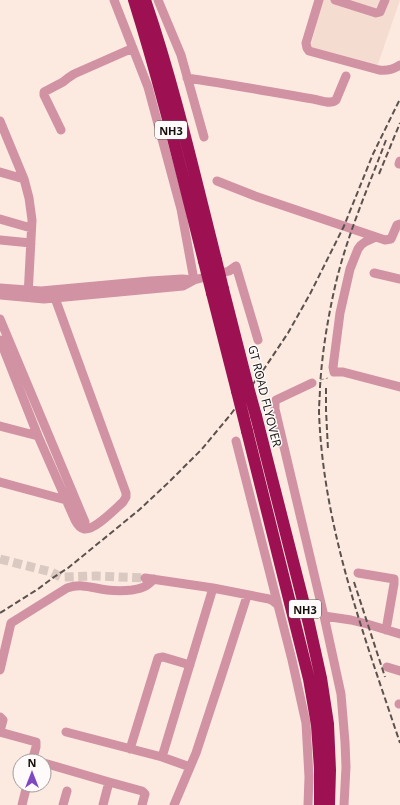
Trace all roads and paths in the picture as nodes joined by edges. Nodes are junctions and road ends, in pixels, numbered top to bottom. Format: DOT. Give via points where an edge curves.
graph roads {
  1 [pos="114,0"];
  2 [pos="134,0"];
  3 [pos="145,0"];
  4 [pos="158,0"];
  5 [pos="319,0"];
  6 [pos="335,0"];
  7 [pos="385,0"];
  8 [pos="134,51"];
  9 [pos="400,65"];
  10 [pos="346,76"];
  11 [pos="188,78"];
  12 [pos="0,123"];
  13 [pos="61,130"];
  14 [pos="204,137"];
  15 [pos="0,172"];
  16 [pos="24,179"];
  17 [pos="217,181"];
  18 [pos="0,219"];
  19 [pos="400,224"];
  20 [pos="31,228"];
  21 [pos="376,237"];
  22 [pos="0,240"];
  23 [pos="31,243"];
  24 [pos="210,261"];
  25 [pos="374,273"];
  26 [pos="400,279"];
  27 [pos="194,280"];
  28 [pos="0,288"];
  29 [pos="218,291"];
  30 [pos="28,294"];
  31 [pos="0,295"];
  32 [pos="55,298"];
  33 [pos="0,319"];
  34 [pos="0,340"];
  35 [pos="258,340"];
  36 [pos="334,372"];
  37 [pos="312,383"];
  38 [pos="400,387"];
  39 [pos="0,426"];
  40 [pos="38,436"];
  41 [pos="236,441"];
  42 [pos="0,482"];
  43 [pos="66,500"];
  44 [pos="85,529"];
  45 [pos="358,573"];
  46 [pos="212,588"];
  47 [pos="247,596"];
  48 [pos="278,605"];
  49 [pos="324,616"];
  50 [pos="386,630"];
  51 [pos="400,634"];
  52 [pos="190,665"];
  53 [pos="387,667"];
  54 [pos="0,670"];
  55 [pos="400,671"];
  56 [pos="0,717"];
  57 [pos="0,731"];
  58 [pos="66,732"];
  59 [pos="130,749"];
  60 [pos="36,753"];
  61 [pos="162,757"];
  62 [pos="52,765"];
  63 [pos="190,767"];
  64 [pos="109,782"];
  65 [pos="67,791"];
  66 [pos="25,793"];
  67 [pos="22,805"];
  68 [pos="63,805"];
  69 [pos="103,805"];
  70 [pos="142,805"];
  71 [pos="174,805"];
  72 [pos="308,805"];
  73 [pos="320,805"];
  74 [pos="329,805"];
  75 [pos="344,805"];
  1 -- 8 [label="street"];
  2 -- 24 [label="highway, GT ROAD FLYOVER / NH3"];
  3 -- 24 [label="highway, GT ROAD FLYOVER / NH3" via="177,107"];
  4 -- 11 [label="street"];
  5 -- 9 [label="street" via="306,43 308,50 379,70"];
  6 -- 7 [label="street" via="376,13 380,12"];
  8 -- 13 [label="street" via="73,80 45,90 44,93"];
  8 -- 27 [label="street" via="148,87 181,209"];
  10 -- 11 [label="street" via="336,100 330,103"];
  11 -- 14 [label="street"];
  12 -- 16 [label="street"];
  15 -- 16 [label="street"];
  16 -- 20 [label="street" via="29,198"];
  17 -- 21 [label="street"];
  18 -- 20 [label="street"];
  19 -- 21 [label="street" via="397,225 391,239"];
  20 -- 23 [label="street"];
  21 -- 36 [label="street" via="358,248 350,270 340,313"];
  22 -- 23 [label="street"];
  23 -- 30 [label="street"];
  24 -- 29 [label="highway, GT ROAD FLYOVER / NH3, bridge"];
  25 -- 26 [label="street"];
  27 -- 30 [label="street" via="150,281"];
  27 -- 32 [label="street" via="183,286"];
  27 -- 35 [label="street" via="229,272 236,266"];
  28 -- 30 [label="street"];
  29 -- 73 [label="highway, GT ROAD FLYOVER / NH3, bridge" via="237,391 309,679 320,769"];
  29 -- 74 [label="highway, GT ROAD FLYOVER / NH3, bridge" via="256,416 321,678 328,724"];
  30 -- 31 [label="street"];
  30 -- 32 [label="street" via="44,299"];
  32 -- 44 [label="street" via="126,493 123,502 95,526"];
  33 -- 44 [label="street" via="85,522"];
  34 -- 40 [label="street"];
  36 -- 37 [label="path" via="331,377"];
  36 -- 38 [label="street"];
  37 -- 49 [label="street" via="276,400 275,403"];
  39 -- 40 [label="street"];
  40 -- 43 [label="street"];
  41 -- 48 [label="street"];
  42 -- 43 [label="street"];
  43 -- 44 [label="street" via="75,520"];
  45 -- 50 [label="street" via="394,579"];
  46 -- 47 [label="street"];
  46 -- 52 [label="street"];
  46 -- 54 [label="street" via="149,579 145,588 127,591 80,585 67,588 11,624"];
  47 -- 48 [label="street" via="269,599"];
  47 -- 63 [label="street"];
  48 -- 72 [label="street" via="306,723"];
  49 -- 50 [label="street"];
  49 -- 75 [label="street" via="341,694 346,767"];
  50 -- 51 [label="street"];
  52 -- 59 [label="street" via="163,657 158,658"];
  52 -- 61 [label="street"];
  53 -- 55 [label="street"];
  56 -- 57 [label="street" via="3,720"];
  57 -- 60 [label="street" via="33,740 36,742"];
  58 -- 59 [label="street"];
  59 -- 61 [label="street"];
  61 -- 63 [label="street"];
  62 -- 64 [label="street"];
  63 -- 71 [label="street"];
  64 -- 69 [label="street"];
  64 -- 70 [label="street" via="144,792"];
  65 -- 68 [label="street"];
  66 -- 67 [label="street"];
}
